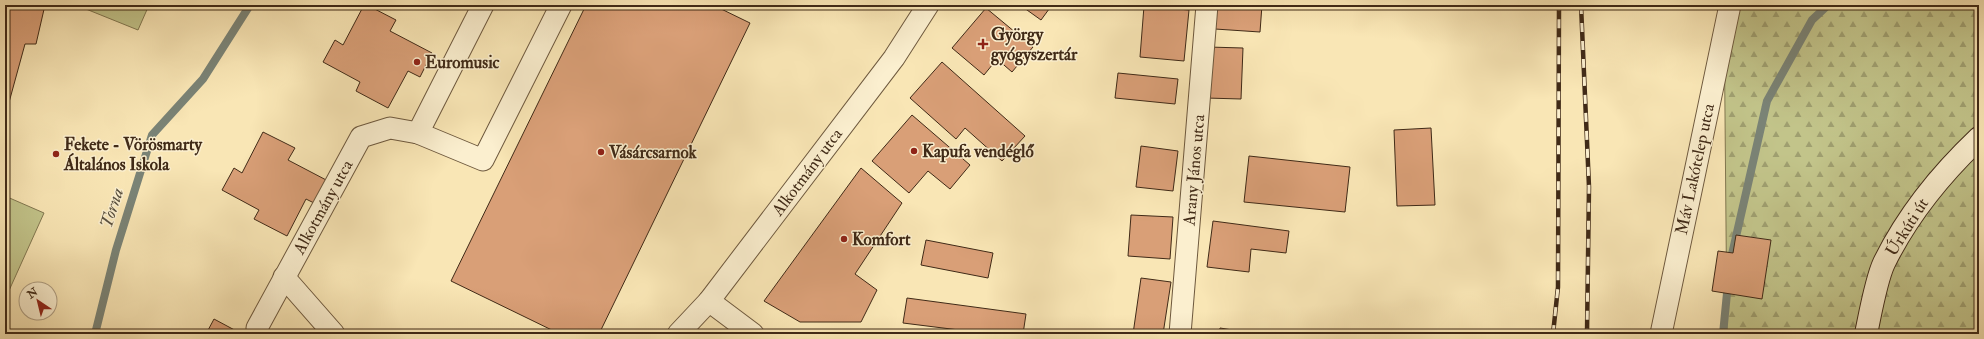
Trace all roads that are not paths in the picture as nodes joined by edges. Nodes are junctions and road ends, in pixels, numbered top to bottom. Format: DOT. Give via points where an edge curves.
graph roads {
  1 [pos="483,5"];
  2 [pos="561,5"];
  3 [pos="928,5"];
  4 [pos="1207,5"];
  5 [pos="1730,5"];
  6 [pos="418,133"];
  7 [pos="1979,138"];
  8 [pos="284,277"];
  9 [pos="709,301"];
  10 [pos="257,328"];
  11 [pos="334,334"];
  12 [pos="678,334"];
  13 [pos="753,334"];
  14 [pos="1180,334"];
  15 [pos="1661,334"];
  16 [pos="1866,334"];
  1 -- 6 [label="street"];
  2 -- 6 [label="street, Alkotmány utca" via="483,160"];
  3 -- 9 [label="street, Alkotmány utca" via="894,58"];
  4 -- 14 [label="street, Arany János utca"];
  5 -- 15 [label="street, Máv Lakótelep utca"];
  6 -- 8 [label="street, Alkotmány utca" via="390,128 361,137"];
  7 -- 16 [label="main road, Úrkúti út" via="1932,186 1883,264"];
  8 -- 10 [label="street, Alkotmány utca"];
  8 -- 11 [label="street"];
  9 -- 12 [label="street, Alkotmány utca"];
  9 -- 13 [label="street"];
}
